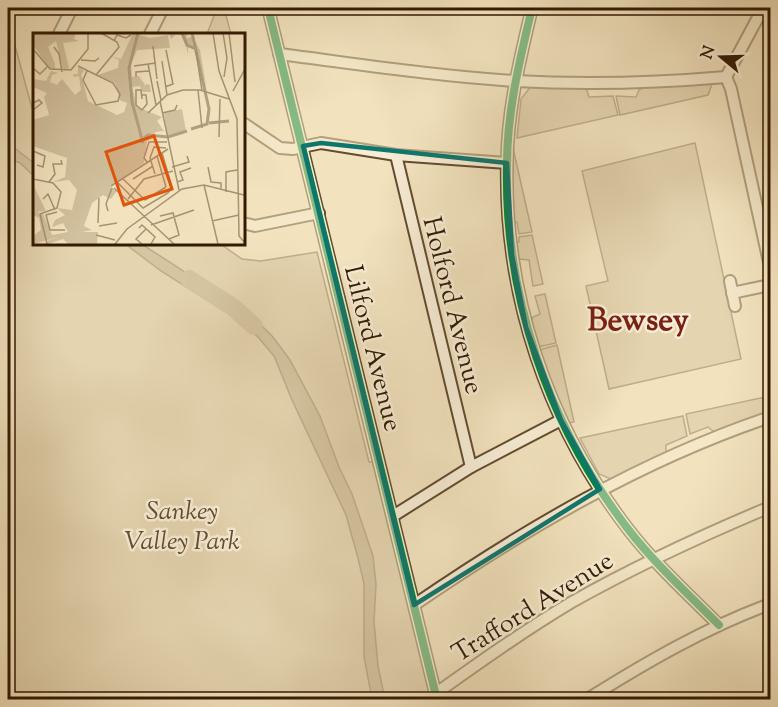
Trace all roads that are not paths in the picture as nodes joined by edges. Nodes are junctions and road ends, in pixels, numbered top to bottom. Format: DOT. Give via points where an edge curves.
graph roads {
  1 [pos="72,8"];
  2 [pos="163,8"];
  3 [pos="268,8"];
  4 [pos="532,8"];
  5 [pos="763,8"];
  6 [pos="60,33"];
  7 [pos="150,33"];
  8 [pos="279,54"];
  9 [pos="726,76"];
  10 [pos="515,81"];
  11 [pos="244,124"];
  12 [pos="303,146"];
  13 [pos="396,155"];
  14 [pos="507,163"];
  15 [pos="319,213"];
  16 [pos="244,223"];
  17 [pos="771,267"];
  18 [pos="730,281"];
  19 [pos="771,285"];
  20 [pos="732,293"];
  21 [pos="735,306"];
  22 [pos="771,417"];
  23 [pos="561,420"];
  24 [pos="471,467"];
  25 [pos="600,489"];
  26 [pos="771,507"];
  27 [pos="393,516"];
  28 [pos="654,559"];
  29 [pos="771,604"];
  30 [pos="414,605"];
  31 [pos="719,625"];
  32 [pos="436,697"];
  33 [pos="586,699"];
  1 -- 6 [label="street"];
  2 -- 7 [label="street"];
  3 -- 8 [label="street, Lilford Avenue"];
  4 -- 10 [label="street"];
  5 -- 9 [label="street"];
  8 -- 10 [label="street"];
  8 -- 12 [label="street, Lilford Avenue"];
  9 -- 10 [label="street" via="663,82"];
  9 -- 17 [label="street"];
  10 -- 14 [label="street"];
  11 -- 12 [label="street" via="280,148"];
  12 -- 13 [label="street" via="321,143"];
  12 -- 15 [label="street, Lilford Avenue"];
  13 -- 14 [label="street"];
  13 -- 24 [label="street, Holford Avenue"];
  14 -- 23 [label="street" via="508,212 519,295 526,327"];
  15 -- 16 [label="street" via="255,226"];
  15 -- 27 [label="street, Lilford Avenue"];
  18 -- 20 [label="street"];
  19 -- 20 [label="street"];
  20 -- 21 [label="street"];
  22 -- 25 [label="street"];
  23 -- 24 [label="street"];
  23 -- 25 [label="street"];
  24 -- 27 [label="street"];
  25 -- 28 [label="street"];
  25 -- 30 [label="street" via="511,540"];
  26 -- 28 [label="street, Trafford Avenue"];
  27 -- 30 [label="street, Lilford Avenue"];
  28 -- 31 [label="street"];
  28 -- 32 [label="street, Trafford Avenue" via="530,629"];
  29 -- 31 [label="street"];
  30 -- 32 [label="street, Lilford Avenue"];
  31 -- 33 [label="street"];
}
